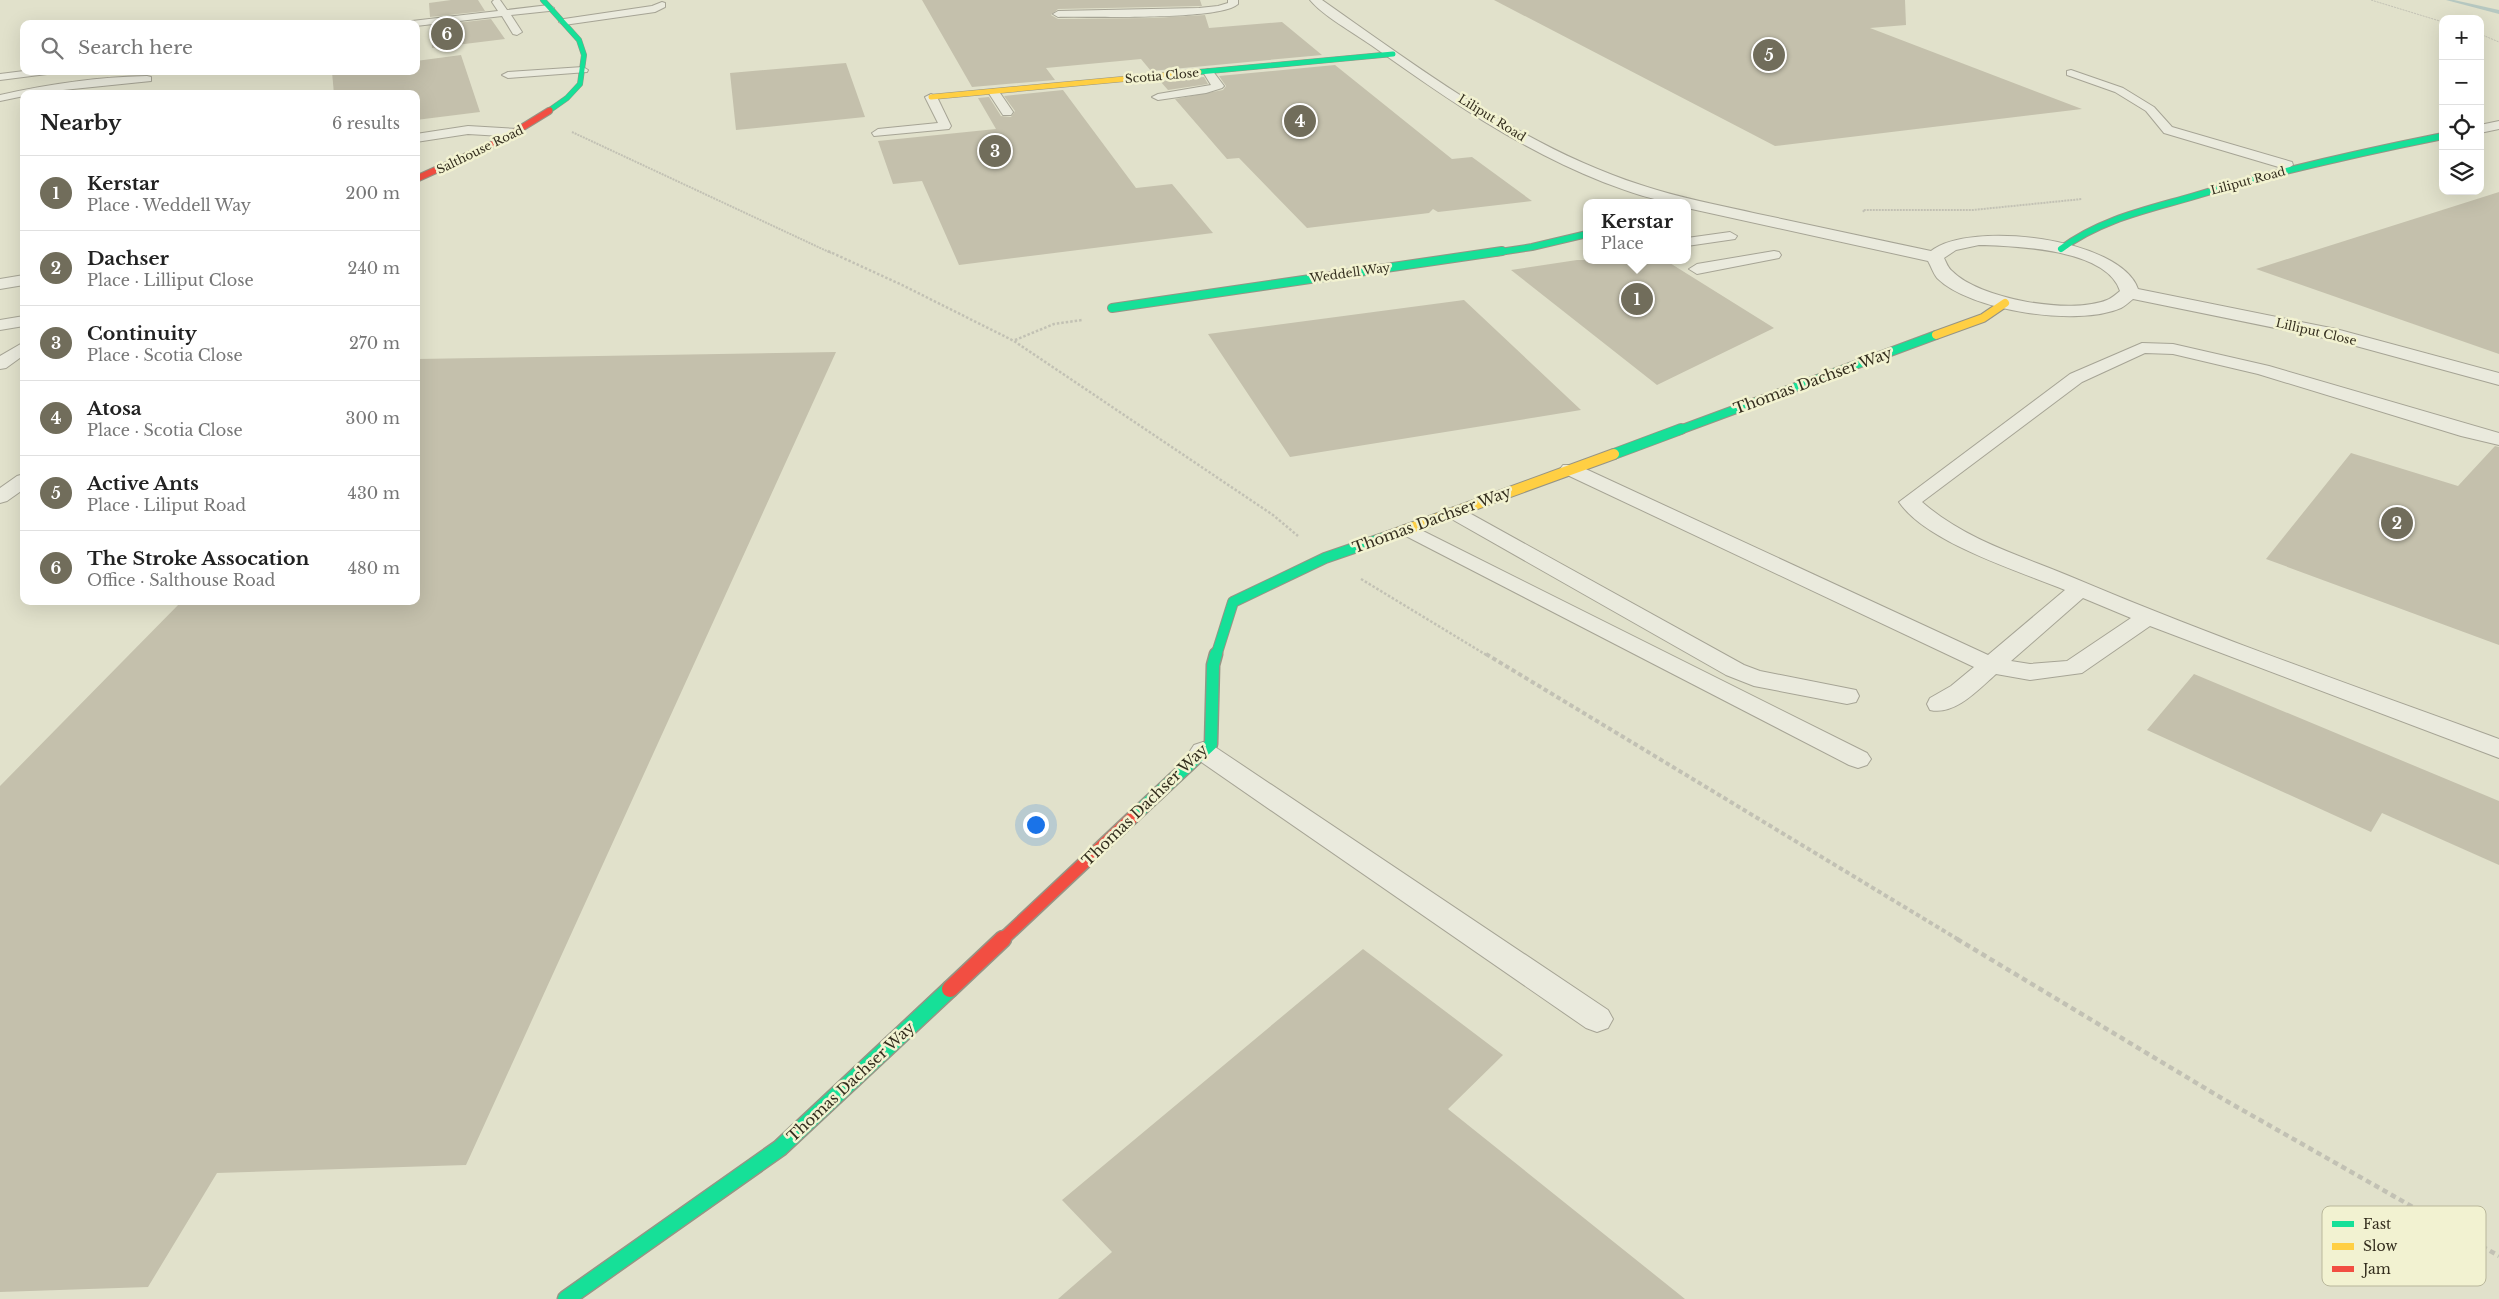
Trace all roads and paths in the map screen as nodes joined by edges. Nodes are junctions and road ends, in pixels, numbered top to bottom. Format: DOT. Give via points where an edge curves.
graph roads {
  1 [pos="496,0"];
  2 [pos="1233,0"];
  3 [pos="1315,0"];
  4 [pos="2371,0"];
  5 [pos="546,4"];
  6 [pos="662,5"];
  7 [pos="504,13"];
  8 [pos="1058,14"];
  9 [pos="2439,21"];
  10 [pos="564,22"];
  11 [pos="420,23"];
  12 [pos="518,32"];
  13 [pos="2484,36"];
  14 [pos="2499,42"];
  15 [pos="1393,54"];
  16 [pos="583,70"];
  17 [pos="1208,72"];
  18 [pos="2071,73"];
  19 [pos="20,74"];
  20 [pos="508,75"];
  21 [pos="0,77"];
  22 [pos="147,79"];
  23 [pos="40,90"];
  24 [pos="994,92"];
  25 [pos="20,94"];
  26 [pos="1158,97"];
  27 [pos="0,98"];
  28 [pos="931,98"];
  29 [pos="1007,112"];
  30 [pos="2499,126"];
  31 [pos="2484,128"];
  32 [pos="567,130"];
  33 [pos="517,133"];
  34 [pos="878,133"];
  35 [pos="420,137"];
  36 [pos="2439,137"];
  37 [pos="2286,165"];
  38 [pos="420,178"];
  39 [pos="1658,199"];
  40 [pos="1691,204"];
  41 [pos="1583,235"];
  42 [pos="1730,236"];
  43 [pos="1691,241"];
  44 [pos="2061,249"];
  45 [pos="1774,255"];
  46 [pos="1935,257"];
  47 [pos="1690,264"];
  48 [pos="1691,264"];
  49 [pos="1714,280"];
  50 [pos="20,281"];
  51 [pos="0,284"];
  52 [pos="2130,293"];
  53 [pos="2006,303"];
  54 [pos="1112,308"];
  55 [pos="20,321"];
  56 [pos="0,325"];
  57 [pos="1014,341"];
  58 [pos="20,350"];
  59 [pos="0,364"];
  60 [pos="2499,379"];
  61 [pos="2499,439"];
  62 [pos="1570,469"];
  63 [pos="20,483"];
  64 [pos="0,497"];
  65 [pos="1455,513"];
  66 [pos="1409,530"];
  67 [pos="1325,558"];
  68 [pos="2080,589"];
  69 [pos="2148,617"];
  70 [pos="1990,666"];
  71 [pos="1847,696"];
  72 [pos="1939,704"];
  73 [pos="2499,748"];
  74 [pos="1202,751"];
  75 [pos="1858,760"];
  76 [pos="1597,1019"];
  77 [pos="2411,1206"];
  78 [pos="2486,1249"];
  79 [pos="2499,1256"];
  80 [pos="566,1299"];
  1 -- 7 [label="lane"];
  2 -- 8 [label="lane" via="1233,4 1220,9 1199,12"];
  3 -- 15 [label="street, Liliput Road"];
  4 -- 9 [label="path"];
  5 -- 7 [label="lane"];
  5 -- 10 [label="street"];
  6 -- 10 [label="lane" via="656,9"];
  7 -- 11 [label="lane"];
  7 -- 12 [label="lane"];
  10 -- 16 [label="street" via="579,40 584,55"];
  13 -- 14 [label="path"];
  15 -- 17 [label="street, Scotia Close"];
  15 -- 39 [label="street, Liliput Road" via="1553,156"];
  16 -- 20 [label="lane"];
  16 -- 33 [label="street, Salthouse Road" via="580,84 567,98"];
  17 -- 24 [label="street, Scotia Close"];
  17 -- 26 [label="lane" via="1218,84 1215,88"];
  18 -- 37 [label="lane" via="2119,90 2150,109 2168,130"];
  19 -- 21 [label="lane"];
  22 -- 23 [label="lane"];
  24 -- 28 [label="street, Scotia Close"];
  24 -- 29 [label="lane"];
  25 -- 27 [label="lane"];
  28 -- 34 [label="lane" via="944,126"];
  30 -- 31 [label="street"];
  32 -- 57 [label="path" via="902,285"];
  33 -- 35 [label="lane" via="468,130"];
  33 -- 38 [label="street, Salthouse Road"];
  36 -- 44 [label="street, Liliput Road" via="2372,150 2194,196 2094,228 2074,236"];
  40 -- 46 [label="street, Liliput Road"];
  41 -- 54 [label="street, Weddell Way" via="1532,247"];
  42 -- 43 [label="lane"];
  44 -- 46 [label="street" via="2005,240 1979,240 1958,243 1943,249"];
  44 -- 52 [label="street" via="2110,267 2124,278"];
  45 -- 48 [label="lane"];
  46 -- 53 [label="street" via="1936,266 1944,276 1959,286"];
  47 -- 49 [label="lane"];
  50 -- 51 [label="street"];
  52 -- 53 [label="street" via="2113,306 2092,310 2036,308"];
  52 -- 60 [label="street, Lilliput Close" via="2336,335"];
  53 -- 62 [label="street, Thomas Dachser Way" via="1983,318"];
  54 -- 57 [label="path" via="1112,315 1054,324"];
  55 -- 56 [label="lane"];
  57 -- 67 [label="path" via="1273,515"];
  58 -- 59 [label="lane"];
  61 -- 68 [label="lane" via="2263,370 2173,349 2142,348 2076,378 1909,502 1926,518 1956,535"];
  62 -- 65 [label="street, Thomas Dachser Way"];
  62 -- 70 [label="lane"];
  63 -- 64 [label="lane"];
  65 -- 66 [label="street, Thomas Dachser Way"];
  65 -- 71 [label="lane" via="1728,667 1754,678"];
  66 -- 67 [label="street, Thomas Dachser Way"];
  66 -- 75 [label="lane"];
  67 -- 74 [label="street, Thomas Dachser Way" via="1233,602 1213,665 1211,744"];
  67 -- 77 [label="path" via="2223,1099"];
  68 -- 69 [label="lane"];
  68 -- 70 [label="lane"];
  69 -- 70 [label="lane" via="2073,668 2030,672"];
  69 -- 73 [label="lane"];
  70 -- 72 [label="lane" via="1960,692"];
  74 -- 76 [label="lane"];
  74 -- 80 [label="street, Thomas Dachser Way" via="780,1148"];
  78 -- 79 [label="path"];
}
